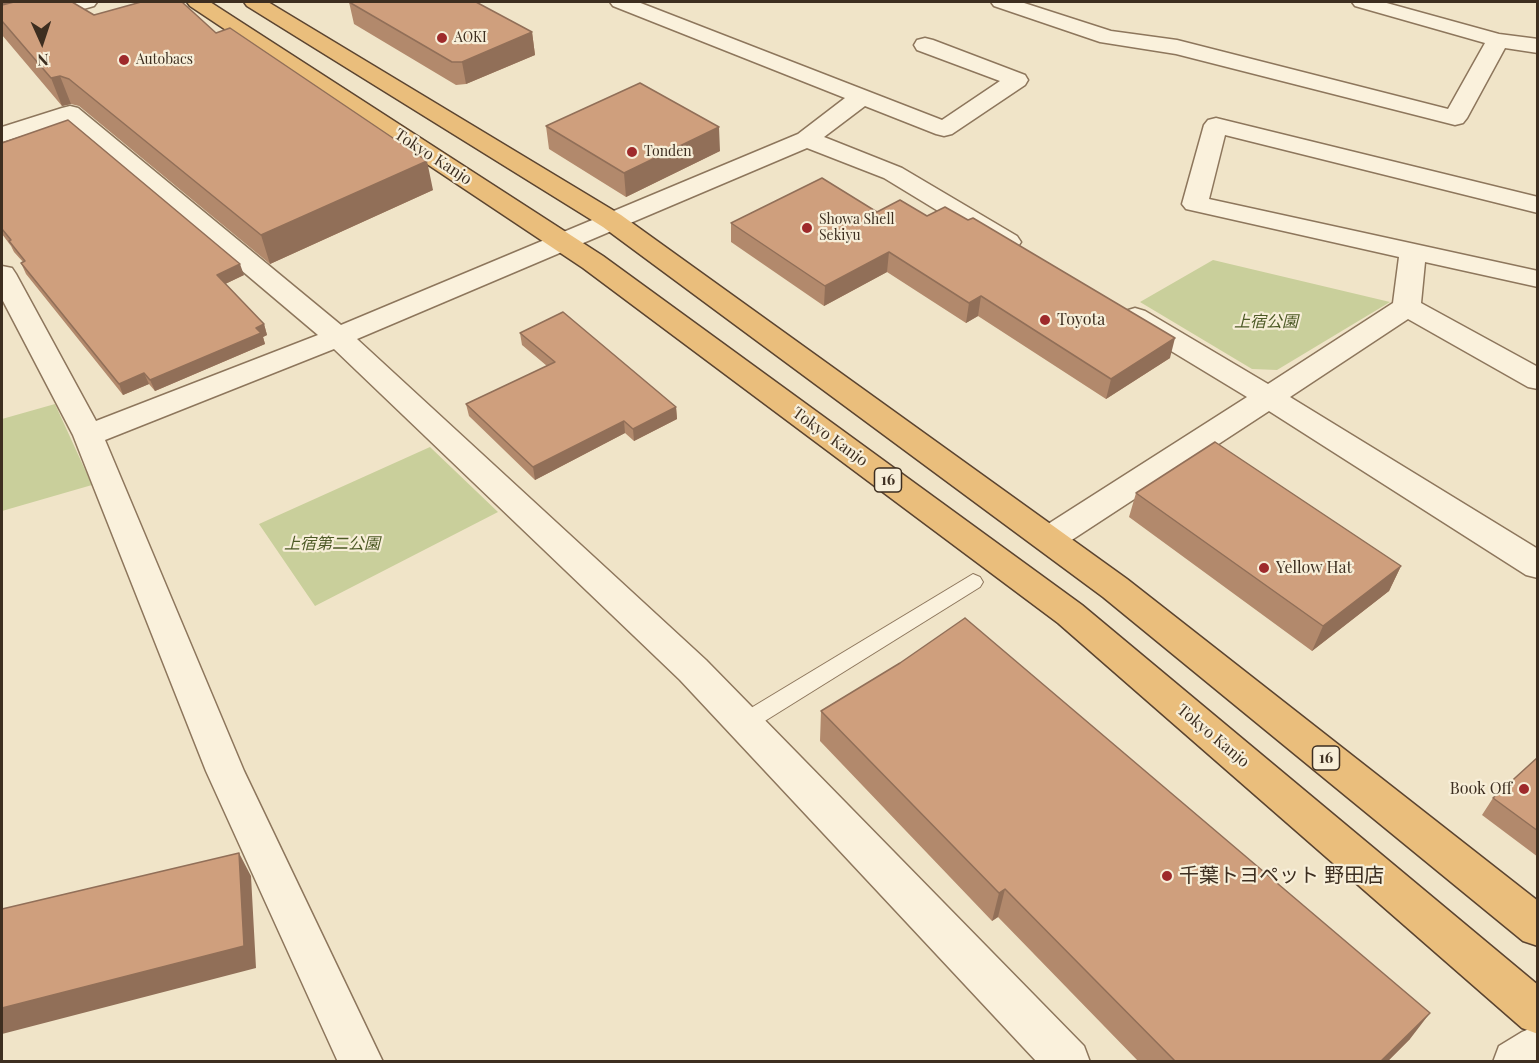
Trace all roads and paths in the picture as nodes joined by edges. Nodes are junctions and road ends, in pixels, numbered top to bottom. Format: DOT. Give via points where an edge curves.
graph roads {
  1 [pos="87,2"];
  2 [pos="197,2"];
  3 [pos="254,2"];
  4 [pos="620,2"];
  5 [pos="1001,2"];
  6 [pos="1362,2"];
  7 [pos="2,26"];
  8 [pos="1498,40"];
  9 [pos="925,45"];
  10 [pos="1538,46"];
  11 [pos="862,97"];
  12 [pos="2,135"];
  13 [pos="807,139"];
  14 [pos="1538,205"];
  15 [pos="612,221"];
  16 [pos="562,242"];
  17 [pos="1413,252"];
  18 [pos="1035,258"];
  19 [pos="2,274"];
  20 [pos="1538,279"];
  21 [pos="1116,306"];
  22 [pos="1407,307"];
  23 [pos="338,337"];
  24 [pos="1538,380"];
  25 [pos="1267,396"];
  26 [pos="88,435"];
  27 [pos="1049,539"];
  28 [pos="1538,567"];
  29 [pos="973,582"];
  30 [pos="744,723"];
  31 [pos="1538,927"];
  32 [pos="1538,1013"];
  33 [pos="1538,1047"];
  34 [pos="361,1062"];
  35 [pos="1068,1062"];
  36 [pos="1515,1062"];
  1 -- 7 [label="street"];
  2 -- 16 [label="highway, Tokyo Kanjo / 16"];
  3 -- 15 [label="highway, 16"];
  4 -- 11 [label="street"];
  5 -- 8 [label="street" via="1108,37 1177,47 1455,118"];
  6 -- 8 [label="street"];
  8 -- 10 [label="street"];
  9 -- 11 [label="street" via="1017,80 944,129"];
  11 -- 13 [label="street"];
  12 -- 23 [label="street" via="70,113"];
  13 -- 15 [label="street"];
  13 -- 18 [label="street" via="893,173"];
  14 -- 17 [label="street" via="1216,125 1195,204"];
  15 -- 16 [label="street"];
  15 -- 27 [label="highway, 16"];
  16 -- 23 [label="street"];
  16 -- 32 [label="highway, Tokyo Kanjo / 16" via="1070,614"];
  17 -- 20 [label="street"];
  17 -- 22 [label="street"];
  19 -- 26 [label="street"];
  21 -- 25 [label="street"];
  22 -- 24 [label="street"];
  22 -- 25 [label="street"];
  23 -- 26 [label="street"];
  23 -- 30 [label="street" via="693,670"];
  25 -- 27 [label="street"];
  25 -- 28 [label="street"];
  26 -- 34 [label="street" via="225,771"];
  27 -- 31 [label="highway, 16"];
  29 -- 30 [label="lane"];
  30 -- 35 [label="street"];
  33 -- 36 [label="street"];
}
